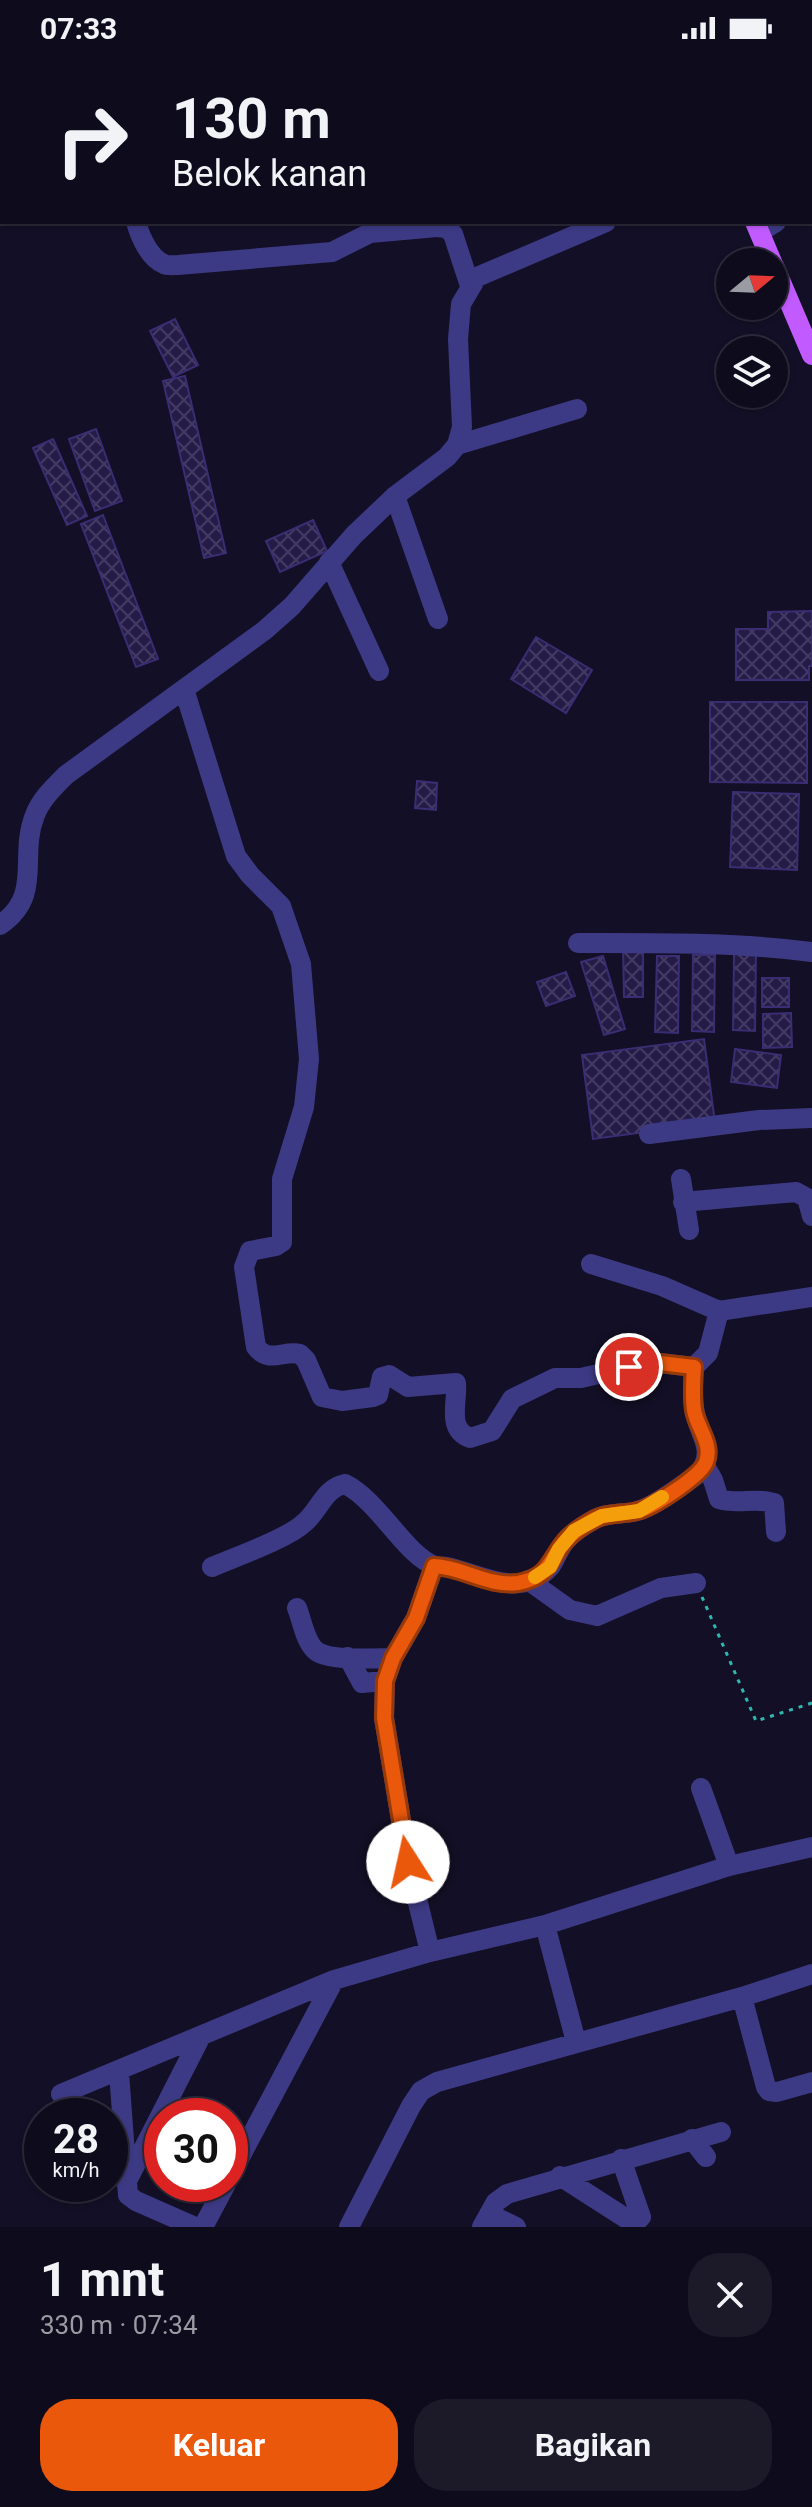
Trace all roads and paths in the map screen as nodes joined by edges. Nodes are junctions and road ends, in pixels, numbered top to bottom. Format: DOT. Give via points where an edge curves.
graph roads {
  1 [pos="137,224"];
  2 [pos="601,224"];
  3 [pos="764,225"];
  4 [pos="769,248"];
  5 [pos="470,286"];
  6 [pos="788,299"];
  7 [pos="812,355"];
  8 [pos="577,409"];
  9 [pos="457,445"];
  10 [pos="395,496"];
  11 [pos="329,562"];
  12 [pos="438,619"];
  13 [pos="379,671"];
  14 [pos="184,689"];
  15 [pos="0,925"];
  16 [pos="578,943"];
  17 [pos="812,952"];
  18 [pos="812,1118"];
  19 [pos="649,1134"];
  20 [pos="681,1179"];
  21 [pos="683,1202"];
  22 [pos="812,1216"];
  23 [pos="689,1230"];
  24 [pos="591,1264"];
  25 [pos="812,1297"];
  26 [pos="719,1311"];
  27 [pos="694,1367"];
  28 [pos="705,1466"];
  29 [pos="776,1532"];
  30 [pos="434,1566"];
  31 [pos="212,1567"];
  32 [pos="528,1580"];
  33 [pos="696,1583"];
  34 [pos="297,1608"];
  35 [pos="348,1657"];
  36 [pos="393,1658"];
  37 [pos="385,1681"];
  38 [pos="812,1703"];
  39 [pos="701,1788"];
  40 [pos="812,1847"];
  41 [pos="729,1866"];
  42 [pos="545,1925"];
  43 [pos="430,1952"];
  44 [pos="809,1978"];
  45 [pos="334,1980"];
  46 [pos="742,1997"];
  47 [pos="200,2038"];
  48 [pos="576,2042"];
  49 [pos="119,2072"];
  50 [pos="812,2082"];
  51 [pos="61,2094"];
  52 [pos="121,2098"];
  53 [pos="721,2132"];
  54 [pos="692,2139"];
  55 [pos="248,2142"];
  56 [pos="706,2157"];
  57 [pos="621,2159"];
  58 [pos="560,2176"];
  59 [pos="128,2179"];
  60 [pos="128,2190"];
  61 [pos="216,2202"];
  62 [pos="486,2220"];
  63 [pos="195,2227"];
  64 [pos="203,2227"];
  65 [pos="349,2227"];
  66 [pos="516,2227"];
  1 -- 5 [label="street" via="150,251 164,264 178,265 332,252 370,233 446,228 453,234"];
  2 -- 5 [label="street" via="486,272"];
  3 -- 4 [label="main road"];
  5 -- 9 [label="street" via="461,304 458,339 462,427"];
  6 -- 7 [label="main road"];
  8 -- 9 [label="street"];
  9 -- 10 [label="street"];
  10 -- 11 [label="street"];
  10 -- 12 [label="street"];
  11 -- 13 [label="street"];
  11 -- 14 [label="street" via="265,630"];
  14 -- 15 [label="street" via="46,795 29,838 21,907"];
  14 -- 27 [label="street" via="236,856 281,906 301,964 309,1059 304,1107 282,1179 282,1242 250,1251 244,1267 256,1347 262,1355 300,1354 322,1397 334,1400 378,1395 382,1377 389,1375 408,1387 456,1383 455,1421 461,1434 470,1438 492,1431 512,1399 555,1378 587,1377 651,1362"];
  16 -- 17 [label="street" via="709,943"];
  18 -- 19 [label="street"];
  20 -- 21 [label="street"];
  21 -- 22 [label="street" via="796,1192 807,1198"];
  21 -- 23 [label="street"];
  24 -- 26 [label="street"];
  25 -- 26 [label="street"];
  26 -- 27 [label="street" via="708,1353"];
  27 -- 28 [label="street" via="694,1411 708,1448"];
  28 -- 29 [label="street" via="719,1499 774,1503"];
  28 -- 32 [label="street" via="639,1511 602,1516 574,1531 550,1567"];
  30 -- 31 [label="street" via="345,1484 330,1491 294,1531"];
  30 -- 32 [label="street" via="489,1581"];
  30 -- 36 [label="street" via="416,1618"];
  32 -- 33 [label="street" via="570,1610 597,1616 661,1588"];
  33 -- 38 [label="path" via="756,1721"];
  34 -- 35 [label="street" via="313,1649"];
  35 -- 36 [label="street"];
  35 -- 37 [label="street" via="362,1683"];
  36 -- 37 [label="street"];
  37 -- 43 [label="street" via="391,1767"];
  39 -- 41 [label="street"];
  40 -- 41 [label="street"];
  41 -- 42 [label="street"];
  42 -- 43 [label="street"];
  42 -- 48 [label="street"];
  43 -- 45 [label="street"];
  44 -- 46 [label="street"];
  45 -- 47 [label="street"];
  45 -- 55 [label="street"];
  46 -- 48 [label="street"];
  46 -- 50 [label="street" via="769,2091"];
  47 -- 49 [label="street"];
  47 -- 59 [label="street"];
  48 -- 65 [label="street" via="421,2091"];
  49 -- 51 [label="street"];
  49 -- 52 [label="street"];
  53 -- 54 [label="street"];
  54 -- 56 [label="street"];
  54 -- 57 [label="street"];
  57 -- 58 [label="street"];
  57 -- 58 [label="street" via="641,2217 635,2223"];
  58 -- 62 [label="street" via="507,2194"];
  60 -- 63 [label="street" via="130,2198"];
  61 -- 64 [label="street"];
  62 -- 66 [label="street"];
}
